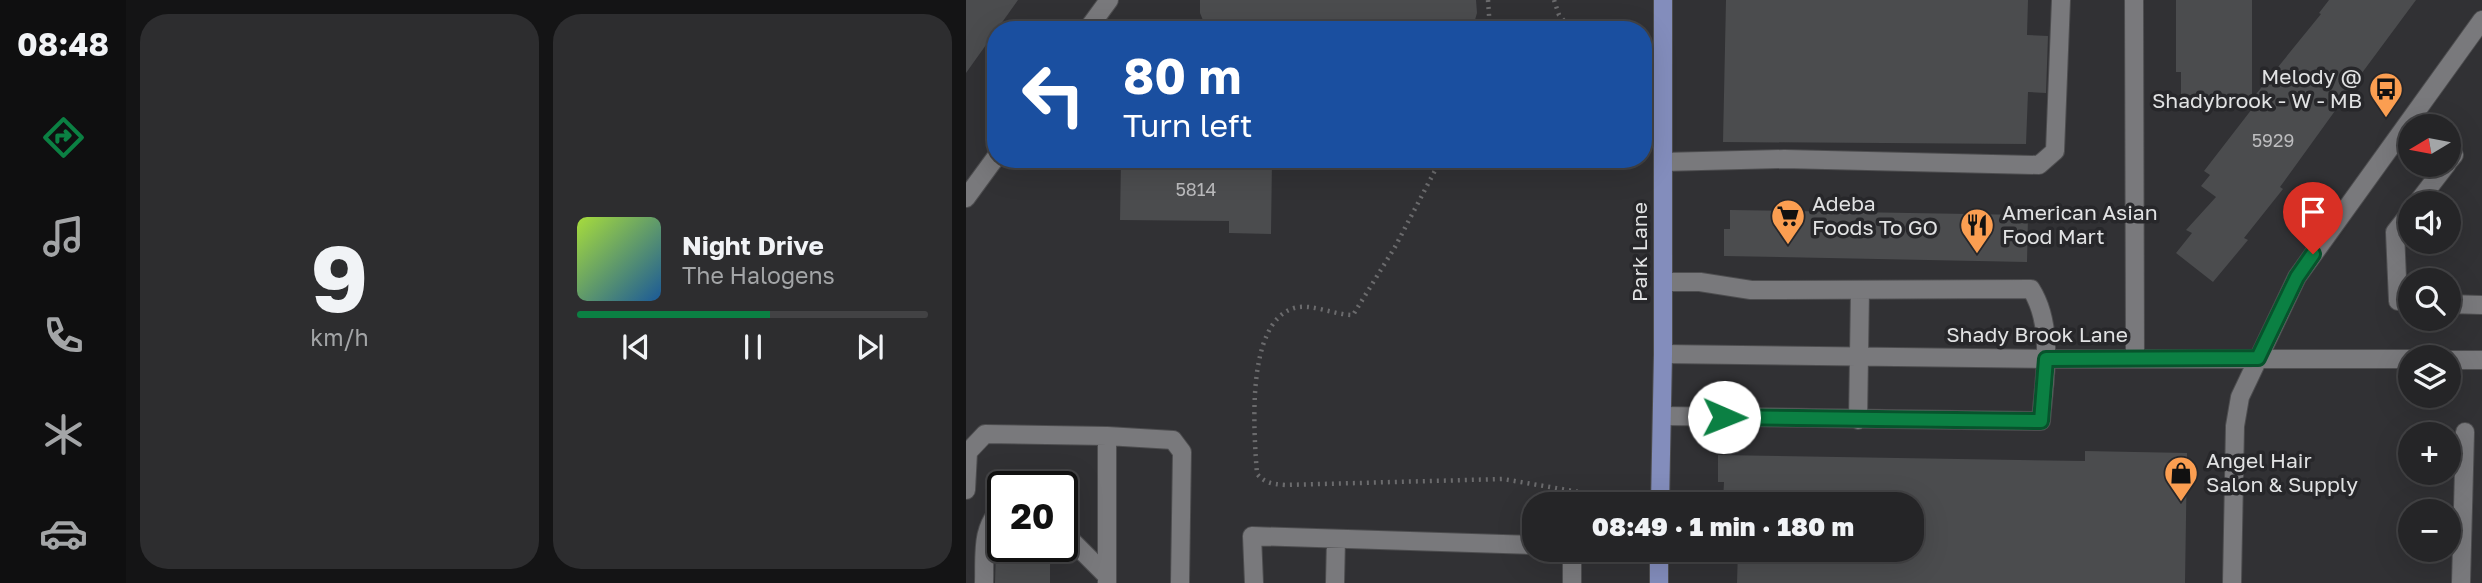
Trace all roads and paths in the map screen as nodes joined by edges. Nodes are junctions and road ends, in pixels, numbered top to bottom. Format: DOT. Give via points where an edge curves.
graph roads {
  1 [pos="1109,0"];
  2 [pos="1488,0"];
  3 [pos="1554,0"];
  4 [pos="1663,0"];
  5 [pos="2061,0"];
  6 [pos="2134,0"];
  7 [pos="1094,21"];
  8 [pos="1489,21"];
  9 [pos="1564,21"];
  10 [pos="2479,31"];
  11 [pos="2420,114"];
  12 [pos="2398,144"];
  13 [pos="1663,162"];
  14 [pos="988,168"];
  15 [pos="1437,168"];
  16 [pos="966,198"];
  17 [pos="2398,228"];
  18 [pos="1663,282"];
  19 [pos="1860,290"];
  20 [pos="2398,301"];
  21 [pos="2461,304"];
  22 [pos="2482,305"];
  23 [pos="1663,354"];
  24 [pos="1859,356"];
  25 [pos="2258,358"];
  26 [pos="2046,359"];
  27 [pos="2135,359"];
  28 [pos="2398,359"];
  29 [pos="2461,360"];
  30 [pos="2482,360"];
  31 [pos="1662,416"];
  32 [pos="1858,420"];
  33 [pos="2465,432"];
  34 [pos="1107,436"];
  35 [pos="966,490"];
  36 [pos="1577,492"];
  37 [pos="1660,492"];
  38 [pos="987,527"];
  39 [pos="1336,538"];
  40 [pos="1522,545"];
  41 [pos="1078,548"];
  42 [pos="1572,562"];
  43 [pos="1659,562"];
  44 [pos="1107,579"];
  45 [pos="984,583"];
  46 [pos="1180,583"];
  47 [pos="1254,583"];
  48 [pos="1335,583"];
  49 [pos="1572,583"];
  50 [pos="1659,583"];
  51 [pos="2232,583"];
  52 [pos="2461,583"];
  1 -- 7 [label="street"];
  2 -- 8 [label="path"];
  3 -- 9 [label="path"];
  4 -- 13 [label="main road, Park Lane"];
  5 -- 13 [label="street" via="2055,151 2039,165 1784,159"];
  6 -- 27 [label="street"];
  10 -- 11 [label="street"];
  12 -- 25 [label="street" via="2297,277"];
  13 -- 18 [label="main road, Park Lane"];
  14 -- 16 [label="street"];
  15 -- 36 [label="path" via="1353,315 1301,306 1280,314 1269,327 1255,399 1257,474 1272,484 1284,485 1503,480"];
  17 -- 20 [label="street"];
  18 -- 19 [label="street" via="1751,290"];
  18 -- 23 [label="main road, Park Lane"];
  19 -- 24 [label="street"];
  19 -- 26 [label="street" via="2031,289 2044,321"];
  21 -- 22 [label="street"];
  23 -- 24 [label="street, Shady Brook Lane"];
  23 -- 31 [label="main road, Park Lane"];
  24 -- 26 [label="street, Shady Brook Lane"];
  24 -- 32 [label="street"];
  25 -- 27 [label="street, Shady Brook Lane"];
  25 -- 28 [label="street, Shady Brook Lane"];
  25 -- 51 [label="street" via="2240,397 2235,426"];
  26 -- 27 [label="street, Shady Brook Lane"];
  26 -- 32 [label="street" via="2041,421"];
  29 -- 30 [label="street"];
  31 -- 32 [label="street"];
  31 -- 37 [label="main road, Park Lane"];
  33 -- 52 [label="street"];
  34 -- 35 [label="street" via="985,433 968,452"];
  34 -- 44 [label="street"];
  34 -- 46 [label="street" via="1173,440 1182,452"];
  38 -- 45 [label="street"];
  39 -- 40 [label="street"];
  39 -- 47 [label="street" via="1252,536"];
  39 -- 48 [label="street"];
  41 -- 44 [label="street"];
  42 -- 49 [label="street"];
  43 -- 50 [label="main road"];
}
